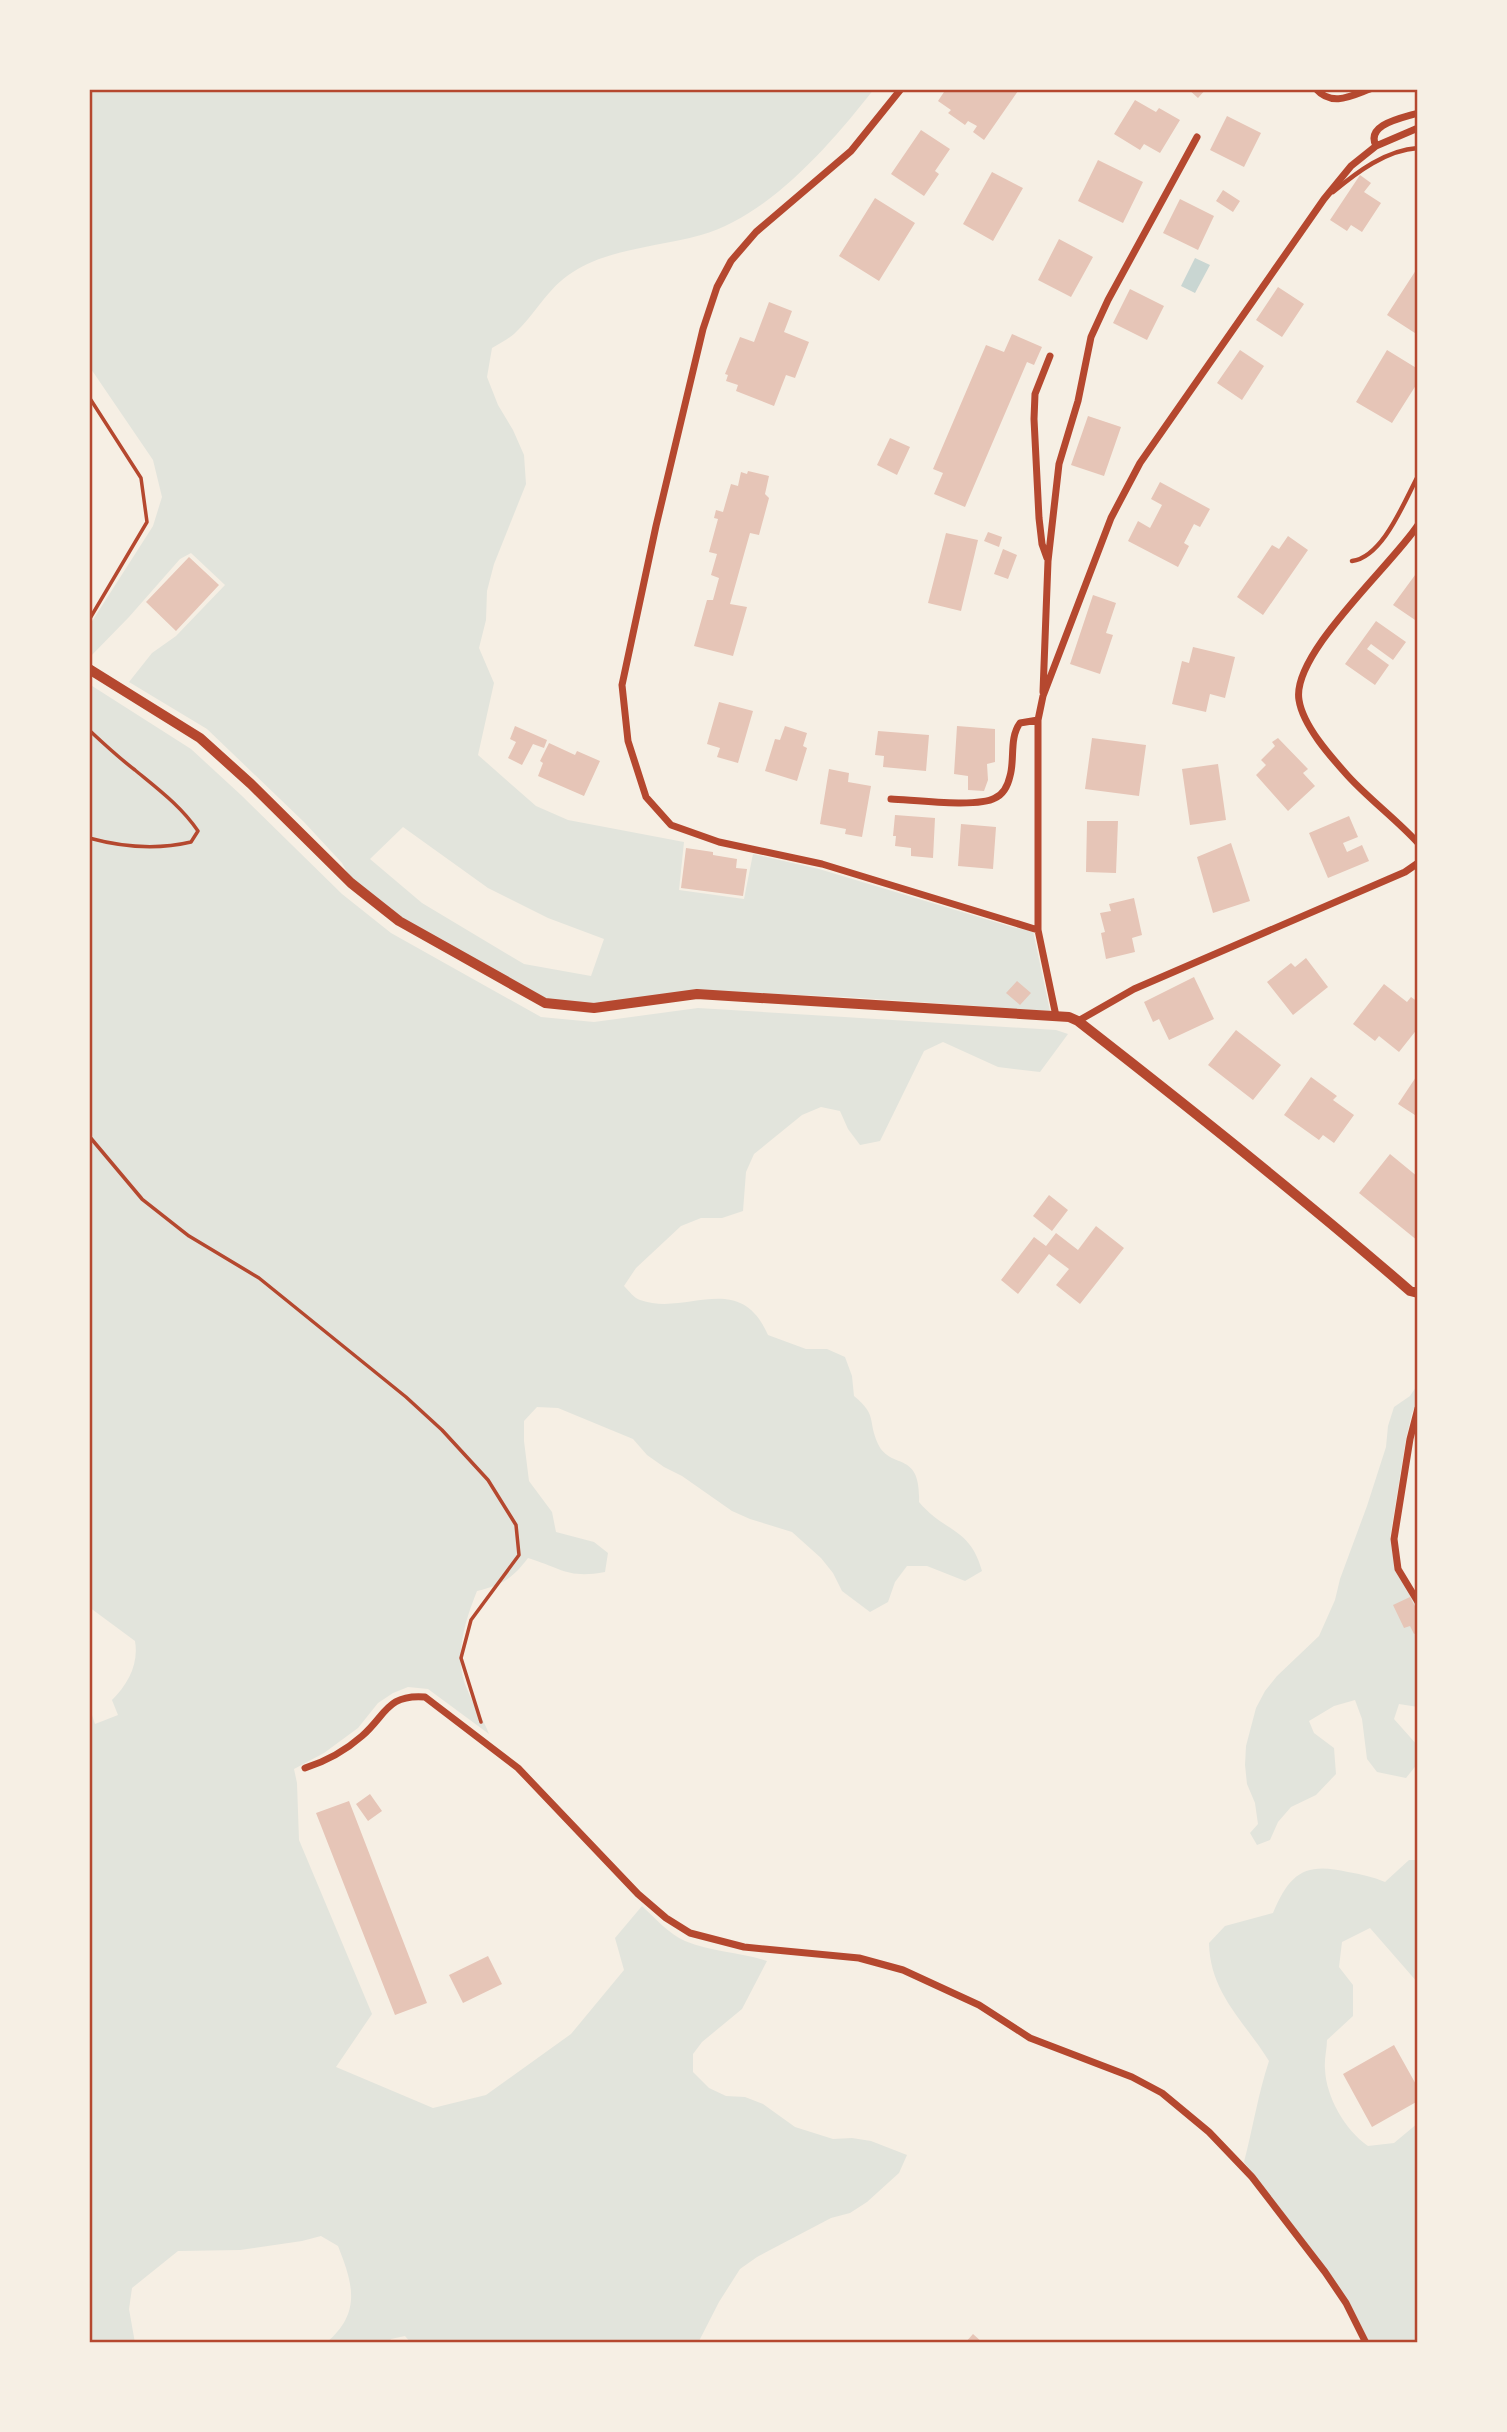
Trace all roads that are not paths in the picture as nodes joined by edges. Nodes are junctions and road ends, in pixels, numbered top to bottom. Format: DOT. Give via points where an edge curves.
graph roads {
  1 [pos="901,89"];
  2 [pos="1316,89"];
  3 [pos="1370,89"];
  4 [pos="1418,113"];
  5 [pos="1418,128"];
  6 [pos="1197,138"];
  7 [pos="1376,146"];
  8 [pos="1418,148"];
  9 [pos="1324,199"];
  10 [pos="1050,356"];
  11 [pos="1418,476"];
  12 [pos="1418,525"];
  13 [pos="1048,561"];
  14 [pos="1352,561"];
  15 [pos="89,669"];
  16 [pos="1044,696"];
  17 [pos="1038,720"];
  18 [pos="891,799"];
  19 [pos="1418,843"];
  20 [pos="1418,863"];
  21 [pos="1038,930"];
  22 [pos="1056,1016"];
  23 [pos="1078,1021"];
  24 [pos="1418,1293"];
  25 [pos="1418,1408"];
  26 [pos="1418,1602"];
  27 [pos="305,1769"];
  28 [pos="1366,2343"];
  1 -- 21 [label="street" via="851,151 756,232 731,261 717,287 656,526 622,685 628,741 646,797 671,825 719,842 822,864"];
  2 -- 3 [label="street" via="1323,97 1336,100"];
  4 -- 7 [label="street" via="1382,125 1374,133"];
  5 -- 7 [label="street"];
  6 -- 13 [label="street" via="1091,337 1059,464"];
  7 -- 9 [label="street" via="1351,166"];
  8 -- 9 [label="lane" via="1387,156"];
  9 -- 16 [label="street" via="1140,463 1111,517"];
  10 -- 13 [label="street" via="1035,394 1034,419 1042,544"];
  11 -- 14 [label="lane" via="1387,534 1362,560"];
  12 -- 19 [label="street" via="1324,639 1300,679 1298,699 1307,724 1348,777"];
  13 -- 16 [label="street"];
  15 -- 22 [label="street" via="200,738 351,883 399,921 545,1003 594,1008 697,994"];
  16 -- 17 [label="street"];
  17 -- 18 [label="street" via="1020,723 1015,730 1011,775 996,798 981,803"];
  17 -- 21 [label="street"];
  20 -- 23 [label="street" via="1134,989"];
  21 -- 22 [label="street"];
  22 -- 23 [label="street"];
  23 -- 24 [label="street"];
  25 -- 26 [label="street" via="1394,1539 1398,1569"];
  27 -- 28 [label="street" via="328,1761 365,1734 397,1700 425,1697 518,1768 638,1894 690,1933 744,1947 859,1958 903,1970 979,2005 1030,2038 1132,2077 1162,2094 1209,2132 1252,2177 1325,2272"];
}
